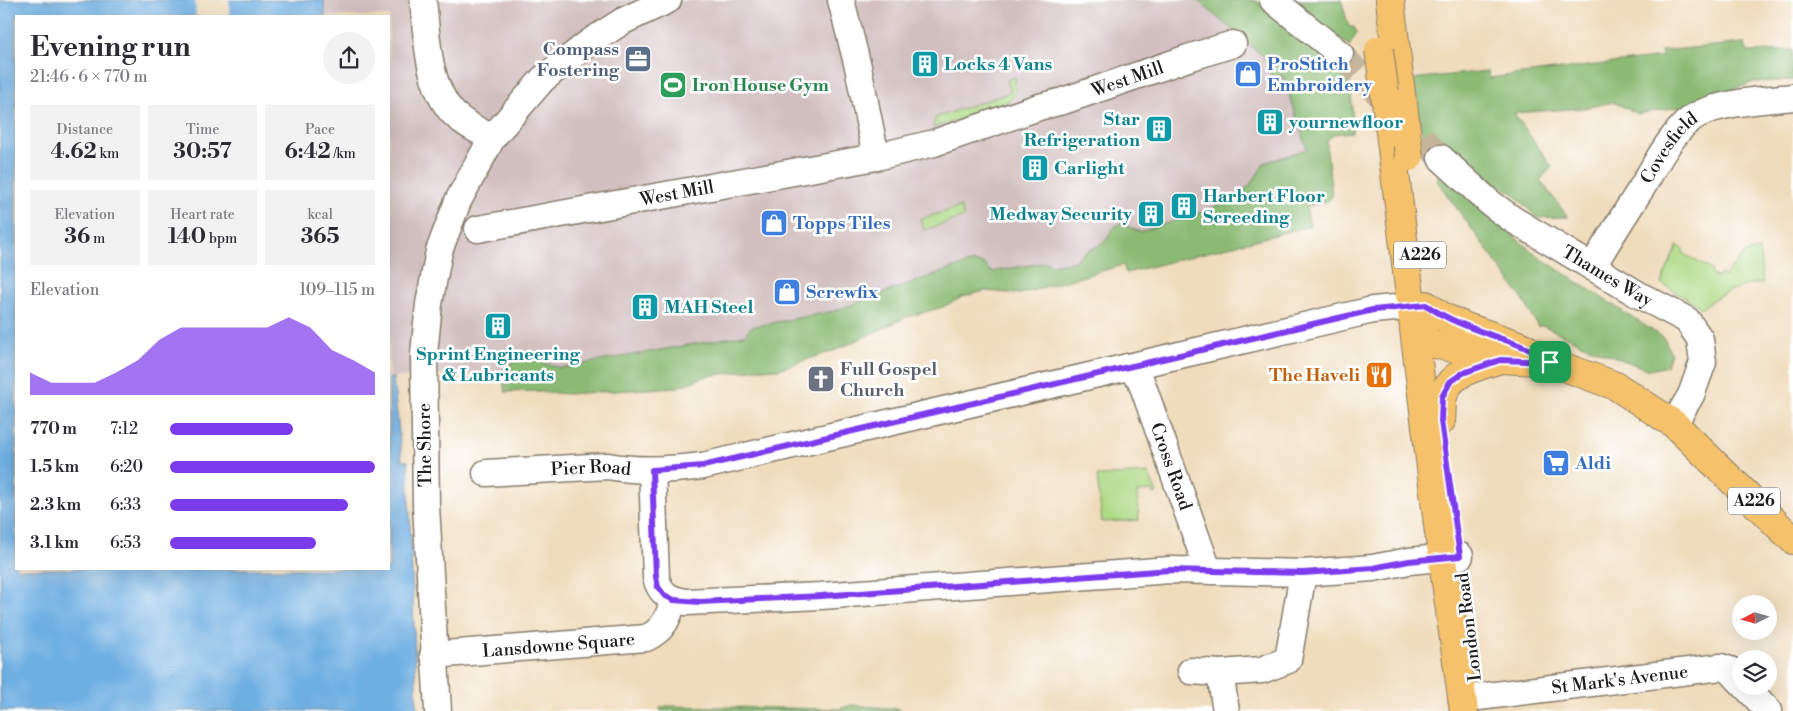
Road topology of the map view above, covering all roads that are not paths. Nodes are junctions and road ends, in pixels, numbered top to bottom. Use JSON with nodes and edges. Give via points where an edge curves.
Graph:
{"nodes":[{"id":1,"x":423,"y":0,"type":"edge"},
{"id":2,"x":668,"y":0,"type":"edge"},
{"id":3,"x":841,"y":0,"type":"edge"},
{"id":4,"x":1274,"y":0,"type":"edge"},
{"id":5,"x":1372,"y":0,"type":"edge"},
{"id":6,"x":1390,"y":0,"type":"edge"},
{"id":7,"x":1233,"y":44,"type":"dead end"},
{"id":8,"x":1340,"y":54,"type":"tunnel mouth"},
{"id":9,"x":1388,"y":57,"type":"junction"},
{"id":10,"x":1793,"y":97,"type":"edge"},
{"id":11,"x":492,"y":138,"type":"junction"},
{"id":12,"x":876,"y":157,"type":"junction"},
{"id":13,"x":1442,"y":158,"type":"tunnel mouth"},
{"id":14,"x":1407,"y":206,"type":"junction"},
{"id":15,"x":478,"y":229,"type":"dead end"},
{"id":16,"x":1592,"y":267,"type":"junction"},
{"id":17,"x":1417,"y":322,"type":"junction"},
{"id":18,"x":1500,"y":360,"type":"junction"},
{"id":19,"x":1550,"y":362,"type":"junction"},
{"id":20,"x":1128,"y":367,"type":"junction"},
{"id":21,"x":1441,"y":421,"type":"junction"},
{"id":22,"x":1674,"y":424,"type":"junction"},
{"id":23,"x":652,"y":470,"type":"junction"},
{"id":24,"x":486,"y":473,"type":"dead end"},
{"id":25,"x":1793,"y":540,"type":"edge"},
{"id":26,"x":1451,"y":557,"type":"junction"},
{"id":27,"x":1208,"y":570,"type":"junction"},
{"id":28,"x":1303,"y":573,"type":"junction"},
{"id":29,"x":674,"y":600,"type":"junction"},
{"id":30,"x":434,"y":655,"type":"junction"},
{"id":31,"x":1191,"y":671,"type":"dead end"},
{"id":32,"x":1732,"y":672,"type":"edge"},
{"id":33,"x":1220,"y":673,"type":"junction"},
{"id":34,"x":1754,"y":695,"type":"edge"},
{"id":35,"x":1470,"y":705,"type":"edge"},
{"id":36,"x":438,"y":711,"type":"edge"},
{"id":37,"x":1226,"y":711,"type":"edge"},
{"id":38,"x":1769,"y":711,"type":"edge"}],
"edges":[{"from":1,"to":11,"type":"street","via":[[430,63],[442,98],[454,113]]},
{"from":2,"to":11,"type":"street","name":"The Shore","via":[[623,21],[567,58],[542,79]]},
{"from":3,"to":12,"type":"street"},
{"from":4,"to":8,"type":"street"},
{"from":5,"to":9,"type":"main road"},
{"from":6,"to":9,"type":"main road","number":"A226"},
{"from":7,"to":12,"type":"street","name":"West Mill","via":[[934,143]]},
{"from":9,"to":14,"type":"main road","bridge":true,"via":[[1390,132]]},
{"from":9,"to":14,"type":"main road","number":"A226","bridge":true,"via":[[1409,157]]},
{"from":10,"to":16,"type":"street","name":"Covesfield","via":[[1717,108],[1688,120],[1664,151]]},
{"from":11,"to":30,"type":"street","name":"The Shore","via":[[458,201],[439,251],[429,304],[424,354],[426,506]]},
{"from":12,"to":15,"type":"street","name":"West Mill"},
{"from":13,"to":16,"type":"street","name":"Thames Way","via":[[1512,219]]},
{"from":14,"to":17,"type":"main road","name":"London Road","number":"A226"},
{"from":16,"to":22,"type":"street","name":"Thames Way","via":[[1687,320],[1700,339],[1703,362],[1691,394]]},
{"from":17,"to":18,"type":"main road","number":"A226"},
{"from":17,"to":19,"type":"main road","number":"A226","via":[[1443,317],[1521,346]]},
{"from":17,"to":20,"type":"street","name":"Pier Road","via":[[1366,312]]},
{"from":17,"to":21,"type":"main road","name":"London Road"},
{"from":17,"to":26,"type":"main road","name":"London Road"},
{"from":18,"to":19,"type":"main road","number":"A226"},
{"from":18,"to":21,"type":"main road","number":"A226","via":[[1463,373],[1450,382],[1442,397]]},
{"from":19,"to":22,"type":"main road","number":"A226","via":[[1616,386]]},
{"from":20,"to":23,"type":"street","name":"Pier Road","via":[[703,466]]},
{"from":20,"to":27,"type":"street","name":"Cross Road","via":[[1140,378]]},
{"from":21,"to":26,"type":"main road","name":"London Road"},
{"from":22,"to":25,"type":"main road","number":"A226"},
{"from":23,"to":24,"type":"street","name":"Pier Road","via":[[608,466]]},
{"from":23,"to":29,"type":"street","via":[[656,577],[664,595]]},
{"from":26,"to":28,"type":"street","via":[[1373,568]]},
{"from":26,"to":35,"type":"main road","name":"London Road"},
{"from":27,"to":28,"type":"street"},
{"from":27,"to":29,"type":"street","via":[[821,596],[700,602]]},
{"from":28,"to":33,"type":"street","via":[[1288,660],[1262,670]]},
{"from":29,"to":30,"type":"street","name":"Lansdowne Square","via":[[664,626],[646,638]]},
{"from":30,"to":36,"type":"street","name":"The Shore"},
{"from":31,"to":33,"type":"street"},
{"from":32,"to":35,"type":"street","name":"St Mark's Avenue","via":[[1721,667]]},
{"from":33,"to":37,"type":"street"},
{"from":34,"to":38,"type":"street"}]}
